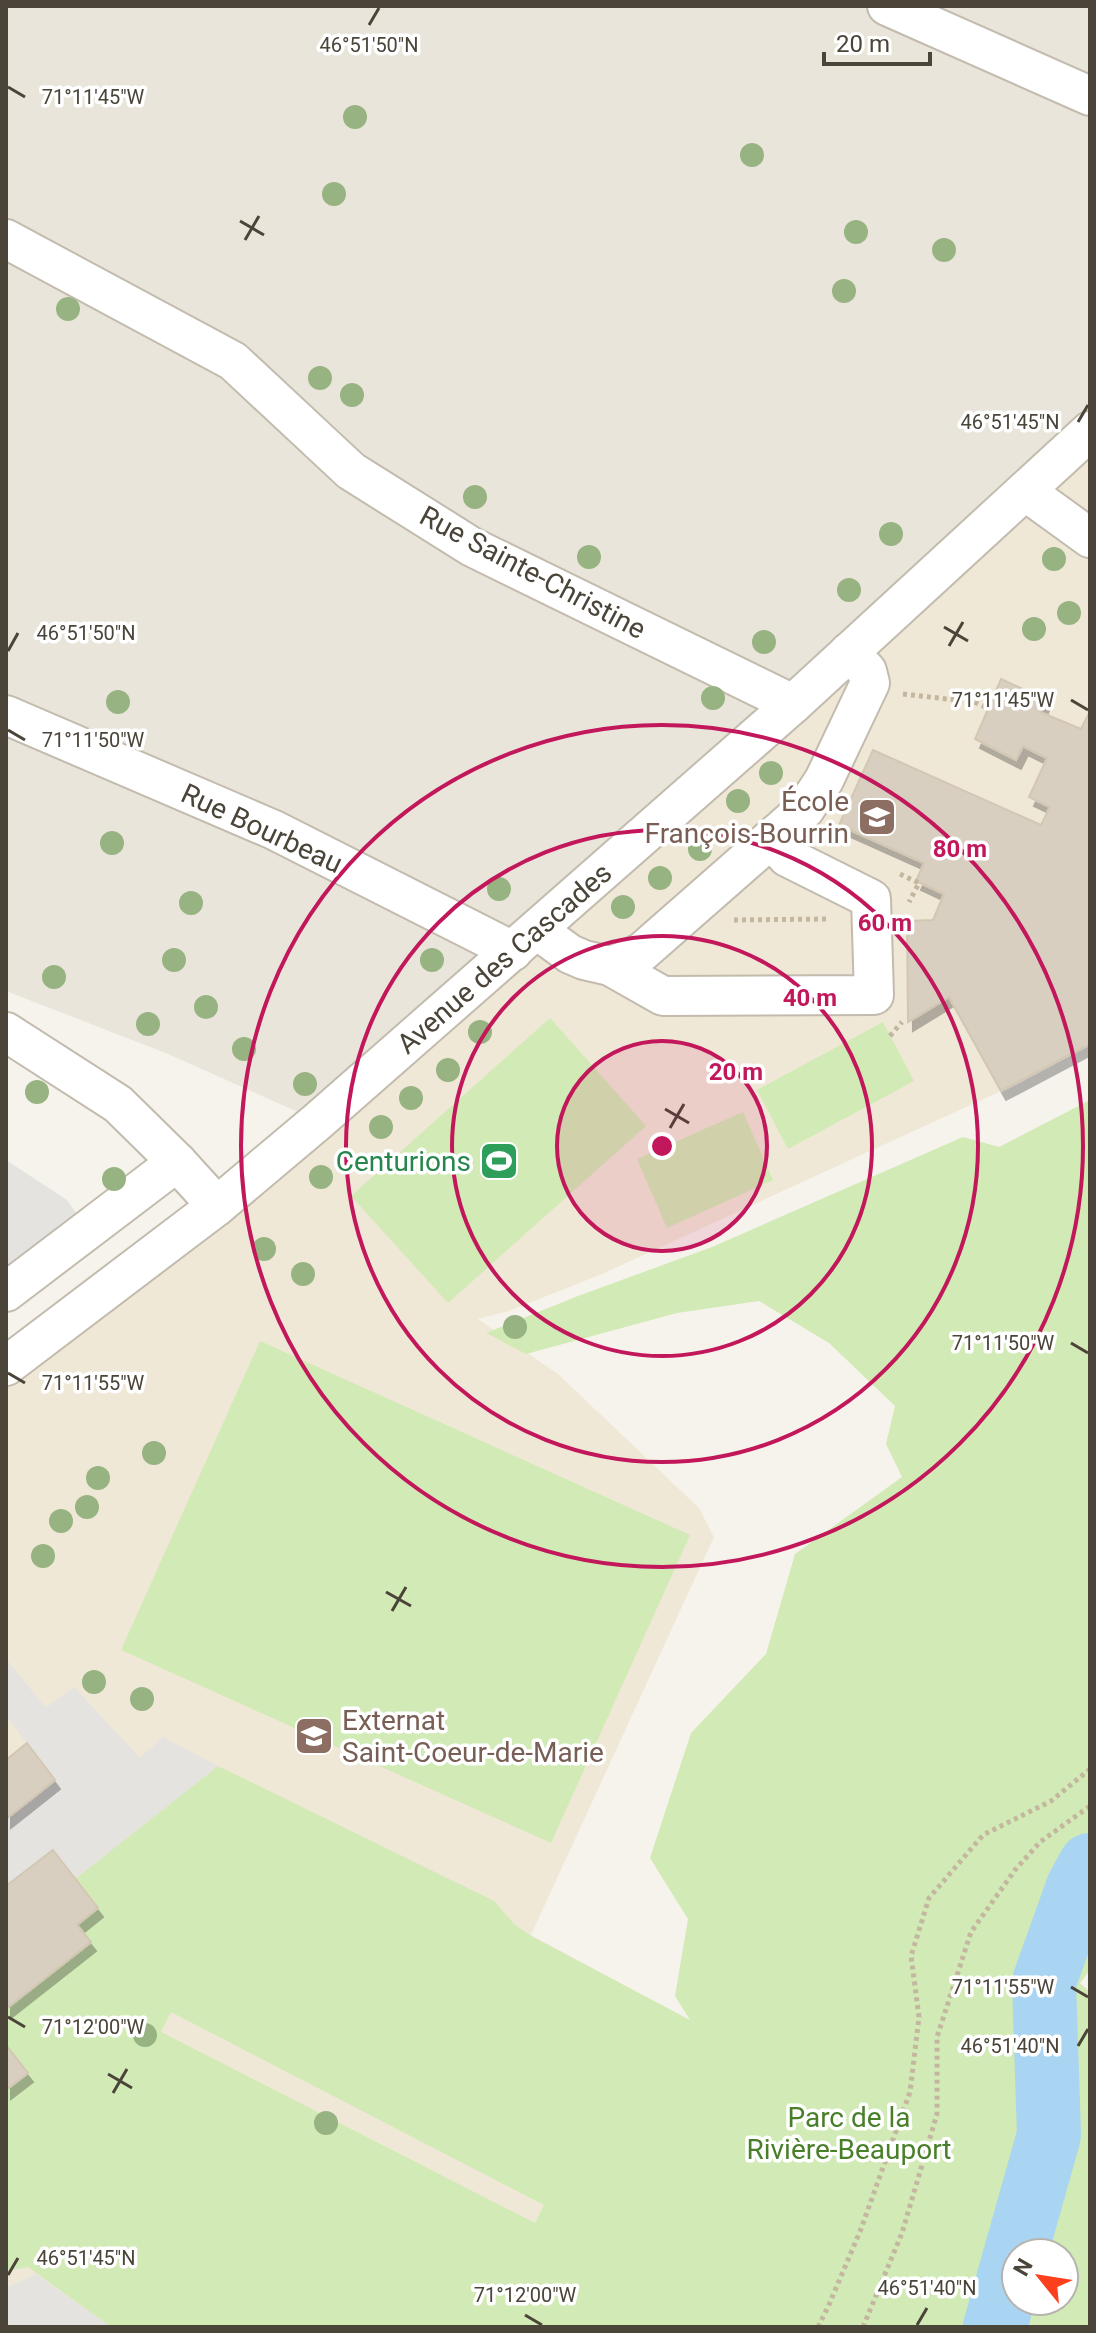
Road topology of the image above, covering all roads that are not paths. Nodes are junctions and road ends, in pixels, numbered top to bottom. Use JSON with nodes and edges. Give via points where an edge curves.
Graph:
{"nodes":[{"id":1,"x":887,"y":6,"type":"edge"},
{"id":2,"x":1090,"y":96,"type":"edge"},
{"id":3,"x":6,"y":239,"type":"edge"},
{"id":4,"x":1090,"y":431,"type":"edge"},
{"id":5,"x":1025,"y":491,"type":"junction"},
{"id":6,"x":1090,"y":538,"type":"edge"},
{"id":7,"x":849,"y":652,"type":"junction"},
{"id":8,"x":793,"y":704,"type":"junction"},
{"id":9,"x":6,"y":715,"type":"edge"},
{"id":10,"x":771,"y":839,"type":"junction"},
{"id":11,"x":525,"y":941,"type":"junction"},
{"id":12,"x":610,"y":966,"type":"junction"},
{"id":13,"x":6,"y":1032,"type":"edge"},
{"id":14,"x":177,"y":1162,"type":"junction"},
{"id":15,"x":217,"y":1206,"type":"junction"},
{"id":16,"x":6,"y":1292,"type":"edge"},
{"id":17,"x":6,"y":1366,"type":"edge"}],
"edges":[{"from":1,"to":2,"type":"street"},
{"from":3,"to":8,"type":"street","name":"Rue Sainte-Christine","via":[[233,361],[351,471],[472,547]]},
{"from":4,"to":5,"type":"street","name":"Avenue des Cascades"},
{"from":5,"to":6,"type":"street"},
{"from":5,"to":7,"type":"street","name":"Avenue des Cascades"},
{"from":7,"to":8,"type":"street","name":"Avenue des Cascades"},
{"from":7,"to":10,"type":"street","via":[[867,671],[868,690],[814,798]]},
{"from":8,"to":11,"type":"street","name":"Avenue des Cascades"},
{"from":9,"to":11,"type":"street","name":"Rue Bourbeau"},
{"from":10,"to":12,"type":"street","via":[[642,952]]},
{"from":10,"to":12,"type":"street","name":"Rue Bourbeau","via":[[787,857],[871,899],[874,995],[663,996]]},
{"from":11,"to":12,"type":"street","name":"Rue Bourbeau"},
{"from":11,"to":15,"type":"street","name":"Avenue des Cascades"},
{"from":13,"to":14,"type":"street","via":[[118,1104]]},
{"from":14,"to":15,"type":"street"},
{"from":14,"to":16,"type":"street"},
{"from":15,"to":17,"type":"street","name":"Avenue des Cascades"}]}
